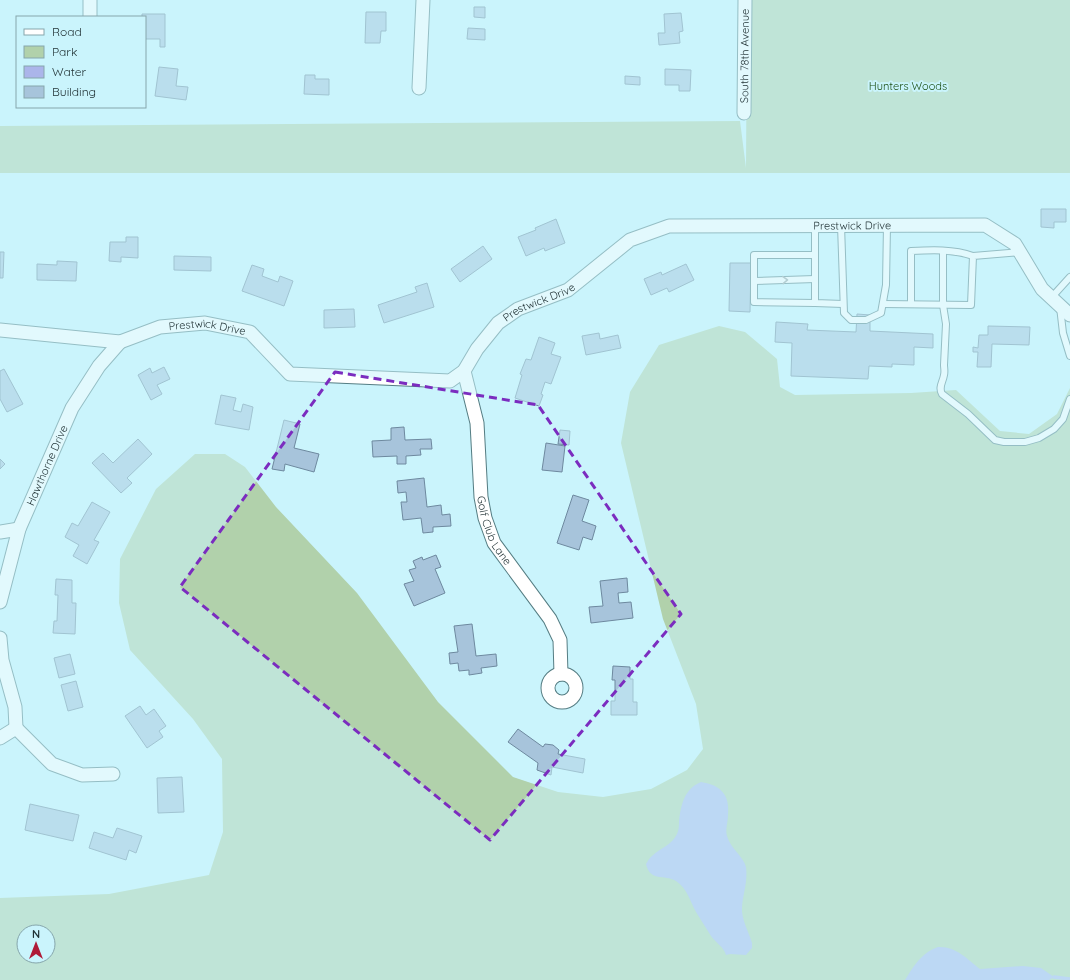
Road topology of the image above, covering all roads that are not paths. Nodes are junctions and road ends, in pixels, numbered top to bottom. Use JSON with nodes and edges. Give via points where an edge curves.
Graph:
{"nodes":[{"id":1,"x":90,"y":0,"type":"edge"},
{"id":2,"x":423,"y":0,"type":"edge"},
{"id":3,"x":744,"y":0,"type":"edge"},
{"id":4,"x":90,"y":16,"type":"edge"},
{"id":5,"x":419,"y":88,"type":"dead end"},
{"id":6,"x":744,"y":113,"type":"dead end"},
{"id":7,"x":841,"y":225,"type":"junction"},
{"id":8,"x":887,"y":225,"type":"junction"},
{"id":9,"x":815,"y":226,"type":"junction"},
{"id":10,"x":943,"y":251,"type":"junction"},
{"id":11,"x":1020,"y":252,"type":"junction"},
{"id":12,"x":815,"y":255,"type":"junction"},
{"id":13,"x":973,"y":256,"type":"junction"},
{"id":14,"x":1070,"y":276,"type":"edge"},
{"id":15,"x":815,"y":279,"type":"junction"},
{"id":16,"x":754,"y":281,"type":"junction"},
{"id":17,"x":815,"y":302,"type":"junction"},
{"id":18,"x":1056,"y":302,"type":"junction"},
{"id":19,"x":843,"y":304,"type":"junction"},
{"id":20,"x":883,"y":304,"type":"junction"},
{"id":21,"x":910,"y":304,"type":"junction"},
{"id":22,"x":943,"y":305,"type":"junction"},
{"id":23,"x":1070,"y":316,"type":"edge"},
{"id":24,"x":0,"y":330,"type":"edge"},
{"id":25,"x":120,"y":342,"type":"junction"},
{"id":26,"x":1070,"y":356,"type":"edge"},
{"id":27,"x":464,"y":371,"type":"junction"},
{"id":28,"x":1070,"y":399,"type":"edge"},
{"id":29,"x":19,"y":529,"type":"junction"},
{"id":30,"x":0,"y":532,"type":"edge"},
{"id":31,"x":0,"y":602,"type":"edge"},
{"id":32,"x":0,"y":638,"type":"edge"},
{"id":33,"x":562,"y":674,"type":"dead end"},
{"id":34,"x":16,"y":728,"type":"junction"},
{"id":35,"x":0,"y":738,"type":"edge"},
{"id":36,"x":113,"y":774,"type":"dead end"}],
"edges":[{"from":1,"to":4,"type":"street"},
{"from":2,"to":5,"type":"street"},
{"from":3,"to":6,"type":"street","name":"South 78th Avenue"},
{"from":7,"to":8,"type":"street","name":"Prestwick Drive"},
{"from":7,"to":9,"type":"street","name":"Prestwick Drive"},
{"from":7,"to":19,"type":"lane"},
{"from":8,"to":11,"type":"street","name":"Prestwick Drive","via":[[985,225],[1014,244]]},
{"from":8,"to":20,"type":"lane","via":[[886,285]]},
{"from":9,"to":12,"type":"lane"},
{"from":9,"to":27,"type":"street","name":"Prestwick Drive","via":[[669,226],[630,240],[568,290],[518,309],[498,323],[477,349]]},
{"from":10,"to":13,"type":"lane","via":[[960,251]]},
{"from":10,"to":21,"type":"lane","via":[[911,251]]},
{"from":10,"to":22,"type":"lane"},
{"from":11,"to":13,"type":"lane"},
{"from":11,"to":18,"type":"street","name":"Prestwick Drive","via":[[1042,289]]},
{"from":12,"to":15,"type":"lane"},
{"from":12,"to":16,"type":"lane","via":[[754,255]]},
{"from":13,"to":22,"type":"lane","via":[[971,305]]},
{"from":14,"to":18,"type":"lane"},
{"from":16,"to":15,"type":"lane","one_way":true},
{"from":15,"to":17,"type":"lane"},
{"from":16,"to":17,"type":"lane","via":[[754,302]]},
{"from":17,"to":19,"type":"lane"},
{"from":18,"to":23,"type":"street","name":"Prestwick Drive"},
{"from":18,"to":26,"type":"lane"},
{"from":19,"to":20,"type":"lane","via":[[844,313],[852,320],[866,320],[881,313]]},
{"from":20,"to":21,"type":"lane"},
{"from":21,"to":22,"type":"lane"},
{"from":22,"to":28,"type":"lane","via":[[946,324],[945,371],[940,391],[995,440],[1025,442],[1039,438],[1054,429],[1063,419]]},
{"from":24,"to":25,"type":"street","name":"Prestwick Drive"},
{"from":25,"to":27,"type":"street","name":"Prestwick Drive","via":[[160,327],[205,323],[250,332],[290,374],[450,381]]},
{"from":25,"to":29,"type":"street","name":"Hawthorne Drive","via":[[99,366],[72,408]]},
{"from":27,"to":33,"type":"street","name":"Golf Club Lane","via":[[477,423],[481,497],[485,518],[494,543],[550,619],[560,640]]},
{"from":29,"to":30,"type":"street"},
{"from":29,"to":31,"type":"street","name":"Hawthorne Drive"},
{"from":32,"to":34,"type":"street","via":[[2,660],[15,707]]},
{"from":34,"to":35,"type":"street"},
{"from":34,"to":36,"type":"street","via":[[52,764],[82,775]]}]}
